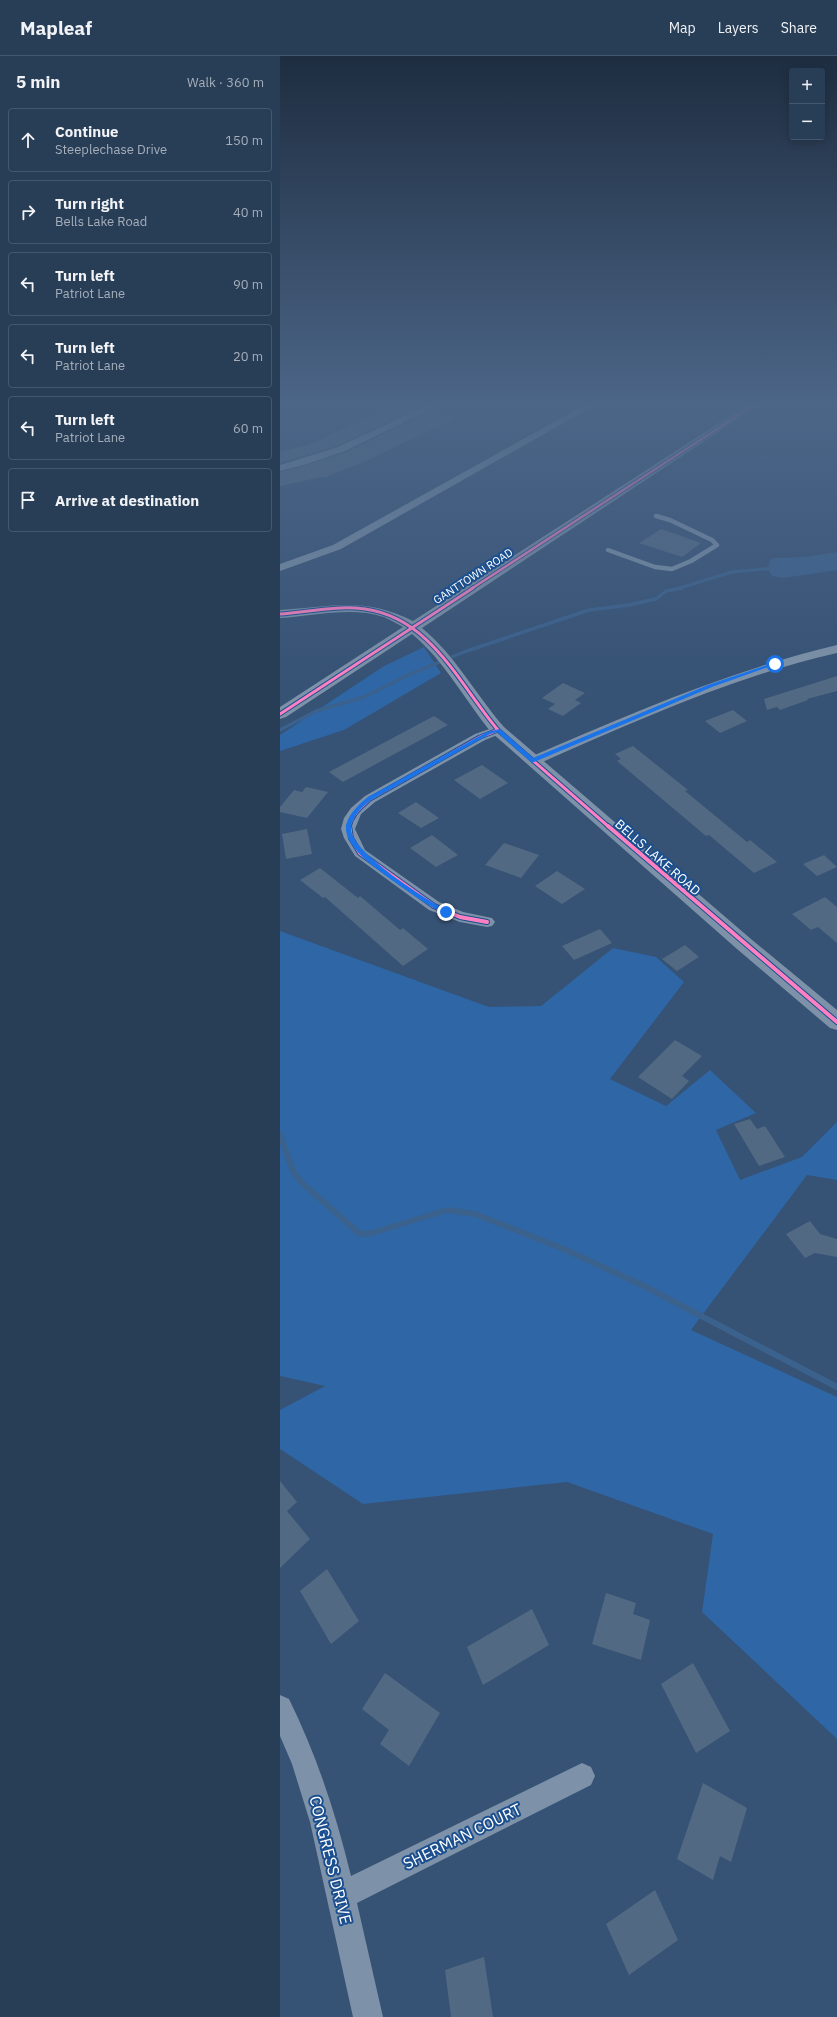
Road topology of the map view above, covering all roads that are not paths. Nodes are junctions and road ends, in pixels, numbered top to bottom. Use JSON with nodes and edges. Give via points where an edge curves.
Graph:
{"nodes":[{"id":1,"x":431,"y":495,"type":"edge"},
{"id":2,"x":616,"y":495,"type":"edge"},
{"id":3,"x":656,"y":516,"type":"dead end"},
{"id":4,"x":608,"y":550,"type":"dead end"},
{"id":5,"x":280,"y":568,"type":"edge"},
{"id":6,"x":280,"y":614,"type":"edge"},
{"id":7,"x":413,"y":626,"type":"junction"},
{"id":8,"x":837,"y":648,"type":"edge"},
{"id":9,"x":280,"y":714,"type":"edge"},
{"id":10,"x":498,"y":730,"type":"junction"},
{"id":11,"x":532,"y":761,"type":"junction"},
{"id":12,"x":487,"y":922,"type":"dead end"},
{"id":13,"x":837,"y":1022,"type":"edge"},
{"id":14,"x":280,"y":1708,"type":"edge"},
{"id":15,"x":582,"y":1776,"type":"dead end"},
{"id":16,"x":342,"y":1895,"type":"junction"},
{"id":17,"x":368,"y":2017,"type":"edge"}],
"edges":[{"from":1,"to":5,"type":"street","via":[[331,550]]},
{"from":2,"to":7,"type":"street","name":"GANTTOWN ROAD"},
{"from":3,"to":4,"type":"lane","via":[[705,536],[717,545],[672,569],[656,567]]},
{"from":6,"to":7,"type":"street","name":"BELLS LAKE ROAD","via":[[366,608],[393,616]]},
{"from":7,"to":9,"type":"street","name":"GANTTOWN ROAD"},
{"from":7,"to":10,"type":"street","name":"BELLS LAKE ROAD","via":[[444,659],[479,709]]},
{"from":8,"to":11,"type":"street","via":[[731,678],[673,700]]},
{"from":10,"to":11,"type":"street","name":"BELLS LAKE ROAD"},
{"from":10,"to":12,"type":"street","via":[[480,737],[370,798],[356,811],[348,829],[355,845],[368,859],[434,906],[460,917]]},
{"from":11,"to":13,"type":"street","name":"BELLS LAKE ROAD"},
{"from":14,"to":16,"type":"street","name":"CONGRESS DRIVE","via":[[316,1794]]},
{"from":15,"to":16,"type":"street","name":"SHERMAN COURT"},
{"from":16,"to":17,"type":"street","name":"CONGRESS DRIVE"}]}
